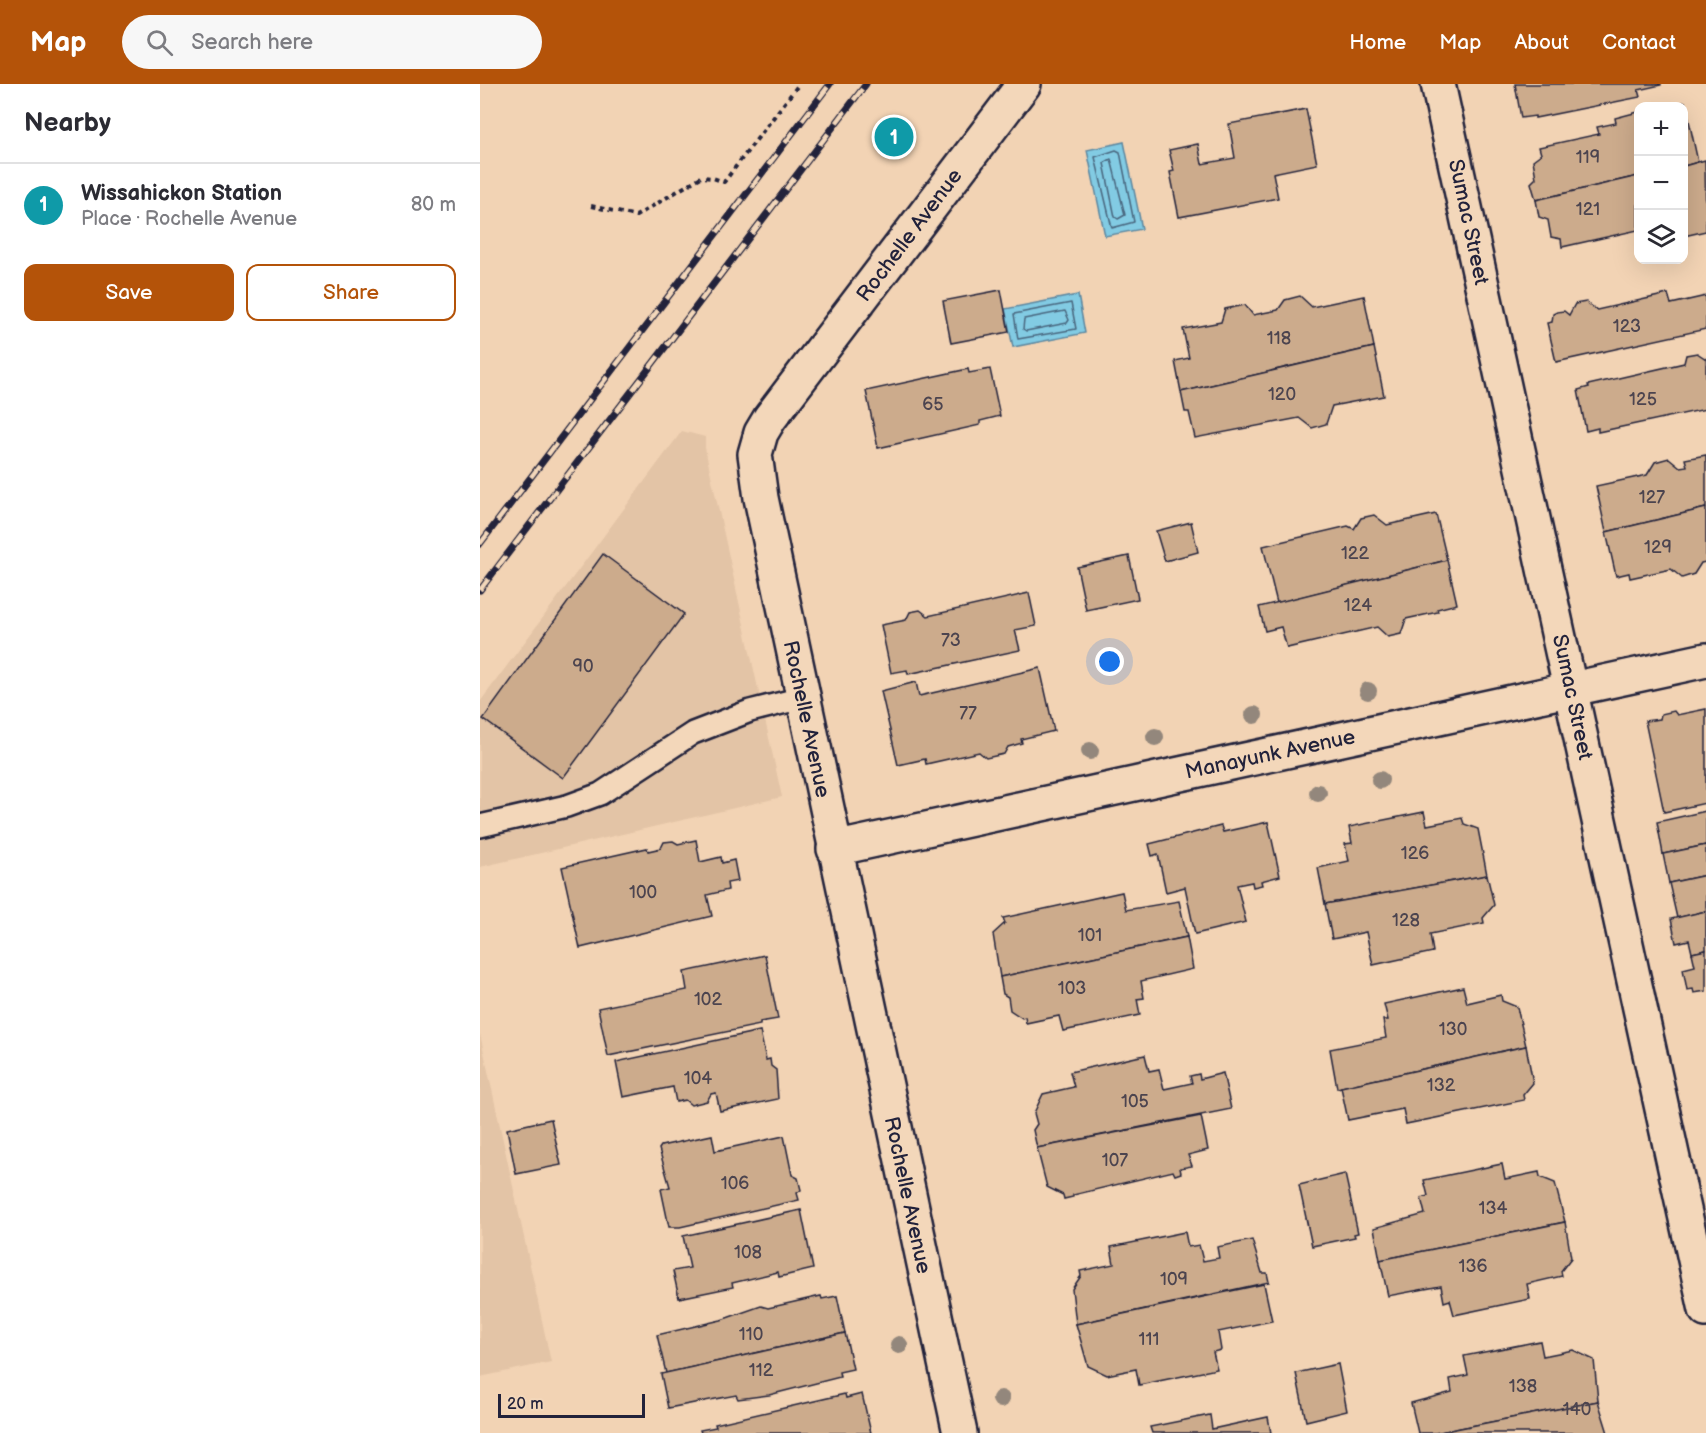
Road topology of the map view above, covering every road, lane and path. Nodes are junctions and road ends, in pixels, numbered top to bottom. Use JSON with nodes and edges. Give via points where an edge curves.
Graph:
{"nodes":[{"id":1,"x":799,"y":84,"type":"edge"},
{"id":2,"x":1024,"y":84,"type":"edge"},
{"id":3,"x":1438,"y":84,"type":"edge"},
{"id":4,"x":591,"y":206,"type":"dead end"},
{"id":5,"x":1706,"y":660,"type":"edge"},
{"id":6,"x":1571,"y":689,"type":"junction"},
{"id":7,"x":802,"y":698,"type":"junction"},
{"id":8,"x":480,"y":826,"type":"edge"},
{"id":9,"x":834,"y":849,"type":"junction"},
{"id":10,"x":1700,"y":1259,"type":"edge"},
{"id":11,"x":1706,"y":1310,"type":"edge"},
{"id":12,"x":960,"y":1433,"type":"edge"}],
"edges":[{"from":1,"to":4,"type":"path","via":[[724,182],[701,177],[636,216]]},
{"from":2,"to":7,"type":"street","name":"Rochelle Avenue","via":[[761,433],[755,454],[761,498]]},
{"from":3,"to":6,"type":"street","name":"Sumac Street"},
{"from":5,"to":6,"type":"street","name":"Manayunk Avenue"},
{"from":6,"to":9,"type":"street","name":"Manayunk Avenue"},
{"from":6,"to":10,"type":"street","name":"Sumac Street"},
{"from":7,"to":8,"type":"lane","via":[[750,711],[693,733],[600,794],[567,806]]},
{"from":7,"to":9,"type":"street","name":"Rochelle Avenue"},
{"from":9,"to":12,"type":"street","name":"Rochelle Avenue"},
{"from":10,"to":11,"type":"street","name":"Sumac Street"}]}
